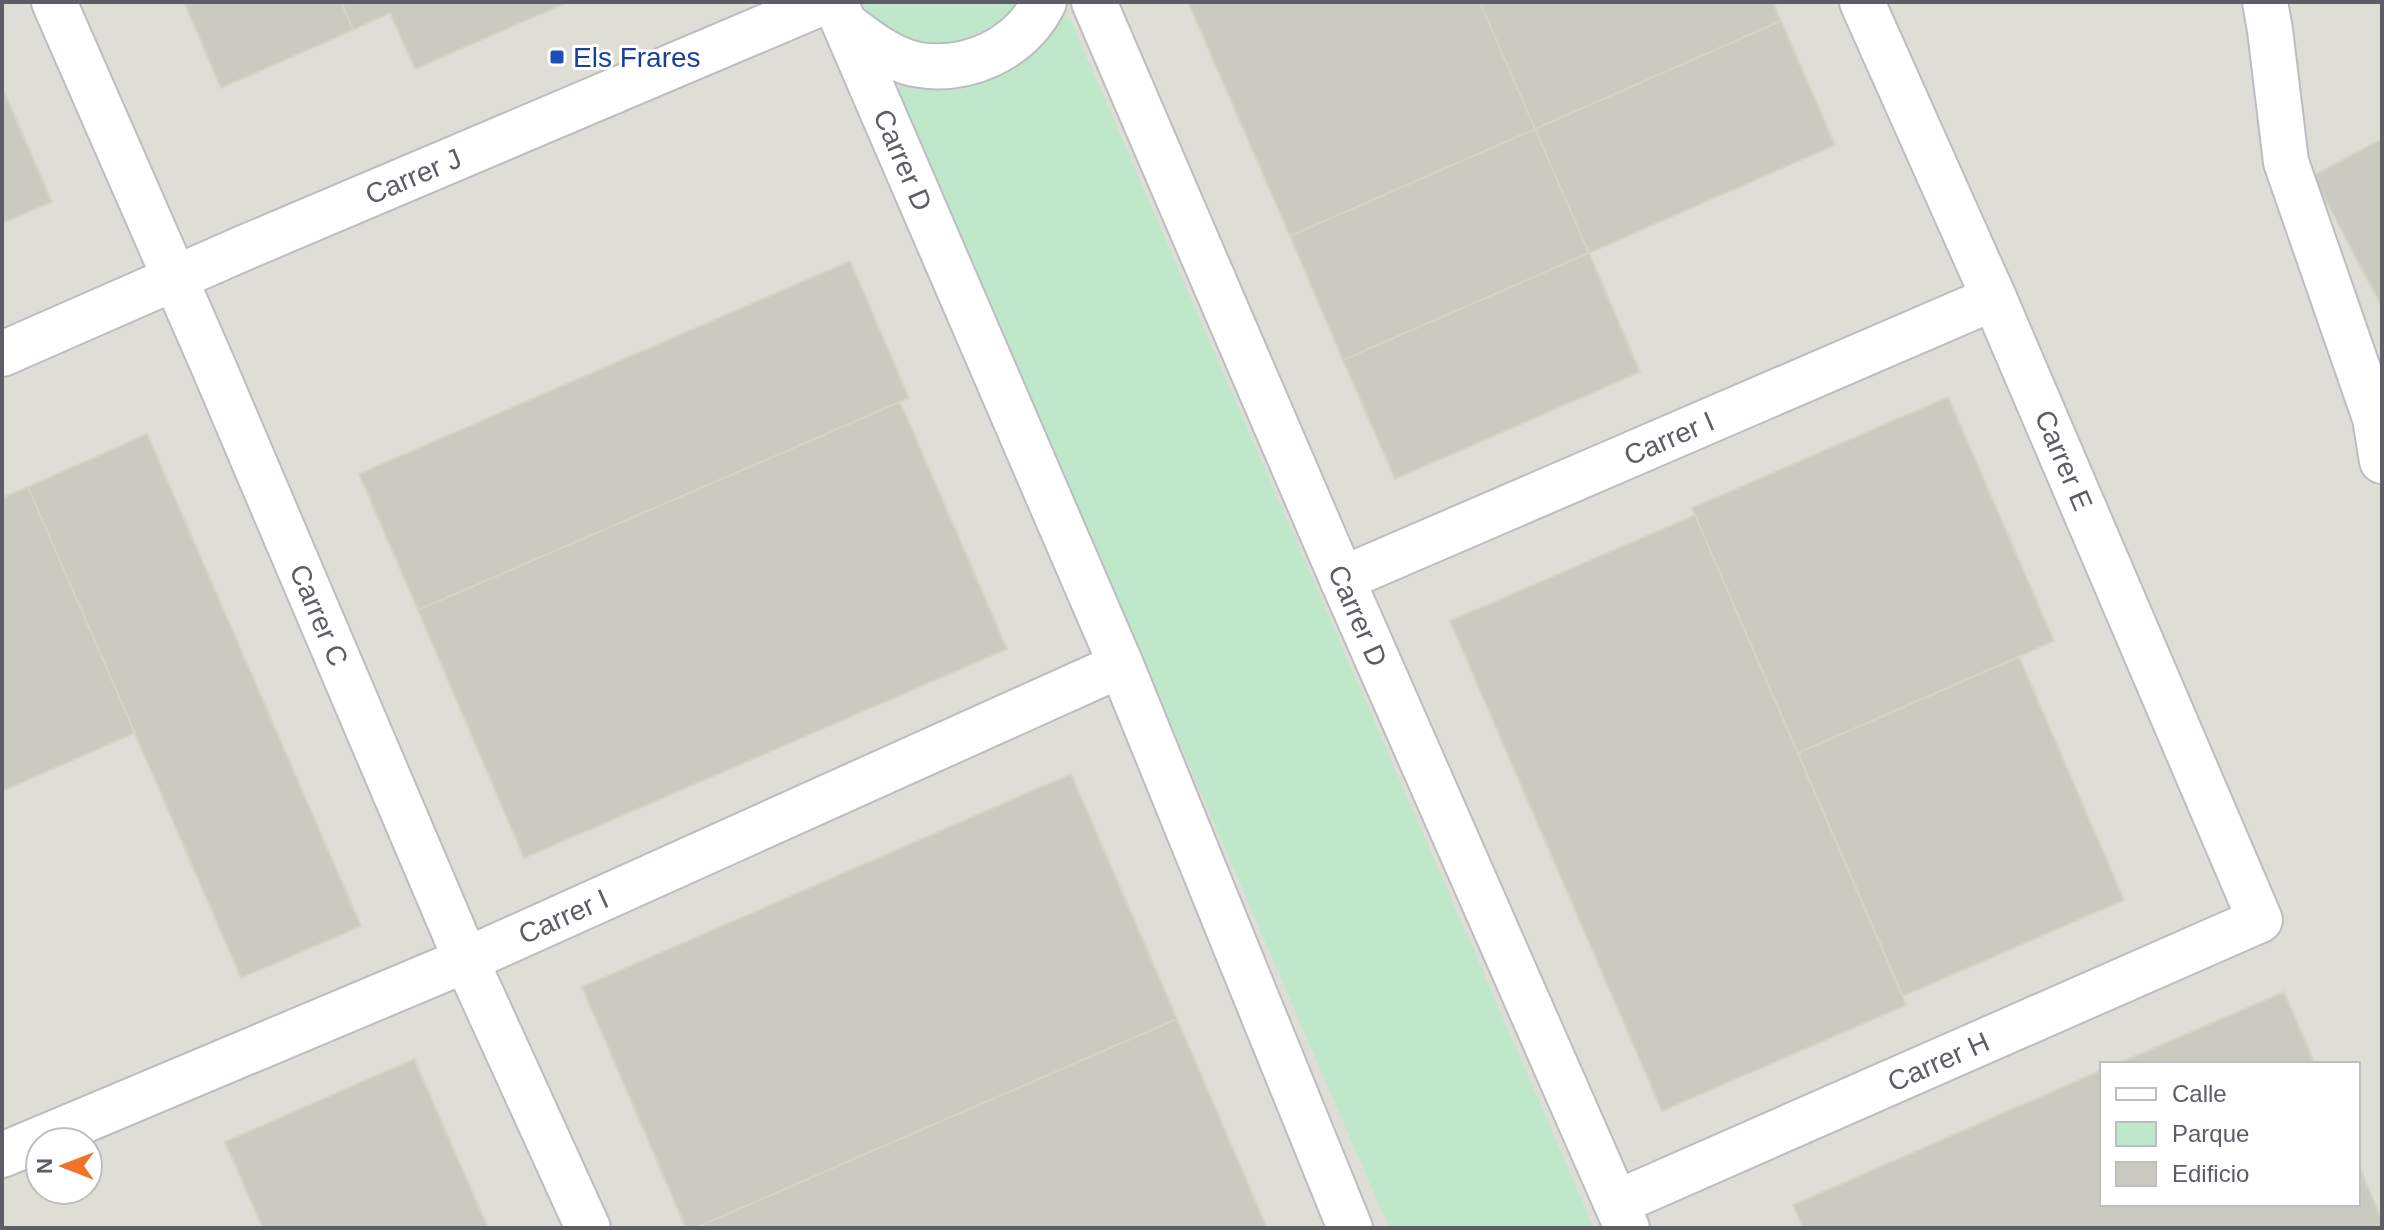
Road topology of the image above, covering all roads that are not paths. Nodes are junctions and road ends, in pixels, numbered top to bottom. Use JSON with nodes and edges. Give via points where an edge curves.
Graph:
{"nodes":[{"id":1,"x":54,"y":2,"type":"edge"},
{"id":2,"x":1044,"y":2,"type":"edge"},
{"id":3,"x":1094,"y":2,"type":"edge"},
{"id":4,"x":1862,"y":2,"type":"edge"},
{"id":5,"x":2265,"y":2,"type":"edge"},
{"id":6,"x":835,"y":9,"type":"edge"},
{"id":7,"x":175,"y":277,"type":"junction"},
{"id":8,"x":1994,"y":298,"type":"junction"},
{"id":9,"x":2,"y":354,"type":"edge"},
{"id":10,"x":2378,"y":416,"type":"edge"},
{"id":11,"x":2382,"y":461,"type":"edge"},
{"id":12,"x":1342,"y":579,"type":"junction"},
{"id":13,"x":1121,"y":665,"type":"junction"},
{"id":14,"x":2260,"y":920,"type":"joint"},
{"id":15,"x":466,"y":960,"type":"junction"},
{"id":16,"x":2,"y":1155,"type":"edge"},
{"id":17,"x":1622,"y":1216,"type":"edge"},
{"id":18,"x":588,"y":1228,"type":"edge"},
{"id":19,"x":1350,"y":1228,"type":"edge"}],
"edges":[{"from":1,"to":7,"type":"street","name":"Carrer C"},
{"from":2,"to":6,"type":"street","via":[[1019,36],[987,57],[950,66],[912,63],[877,48]]},
{"from":3,"to":12,"type":"street","name":"Carrer D"},
{"from":4,"to":8,"type":"street","name":"Carrer E"},
{"from":5,"to":10,"type":"street","via":[[2286,162]]},
{"from":6,"to":7,"type":"street","name":"Carrer J"},
{"from":6,"to":13,"type":"street","name":"Carrer D"},
{"from":7,"to":9,"type":"street","name":"Carrer J"},
{"from":7,"to":15,"type":"street","name":"Carrer C"},
{"from":8,"to":12,"type":"street","name":"Carrer I"},
{"from":8,"to":14,"type":"street","name":"Carrer E"},
{"from":10,"to":11,"type":"street"},
{"from":12,"to":17,"type":"street","name":"Carrer D"},
{"from":13,"to":15,"type":"street","name":"Carrer I"},
{"from":13,"to":19,"type":"street","name":"Carrer D"},
{"from":14,"to":17,"type":"street","name":"Carrer H"},
{"from":15,"to":16,"type":"street","name":"Carrer I"},
{"from":15,"to":18,"type":"street","name":"Carrer C"}]}
